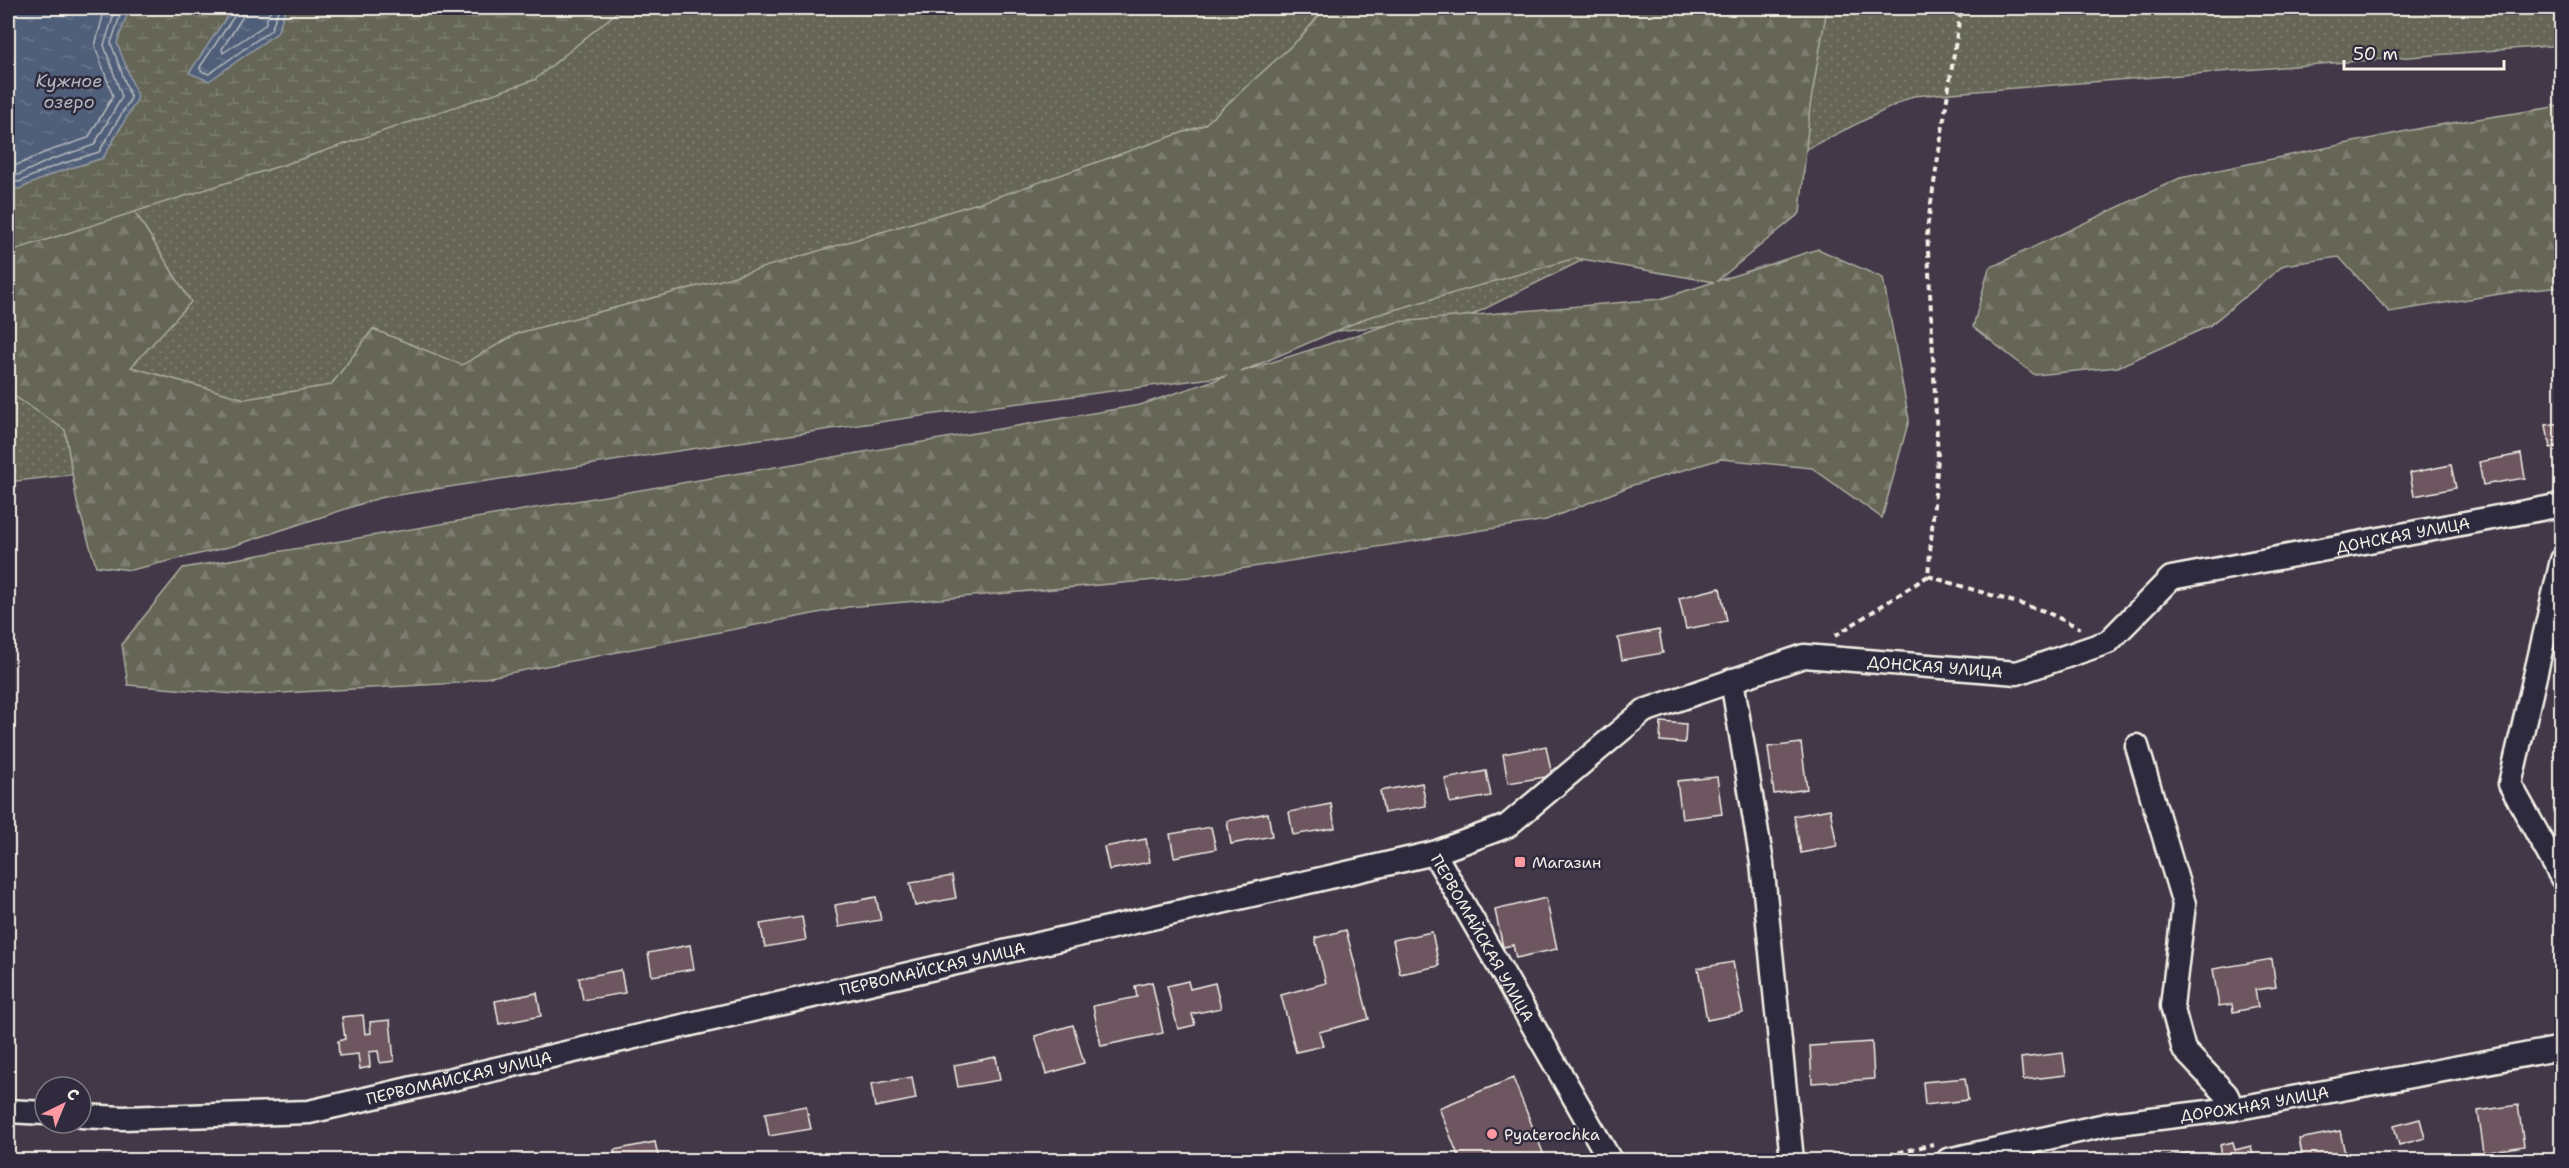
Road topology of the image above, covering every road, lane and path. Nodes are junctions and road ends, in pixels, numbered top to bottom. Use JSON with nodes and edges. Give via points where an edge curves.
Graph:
{"nodes":[{"id":1,"x":1961,"y":8,"type":"edge"},
{"id":2,"x":2562,"y":505,"type":"edge"},
{"id":3,"x":2562,"y":560,"type":"edge"},
{"id":4,"x":1928,"y":576,"type":"junction"},
{"id":5,"x":2562,"y":621,"type":"edge"},
{"id":6,"x":1833,"y":637,"type":"dead end"},
{"id":7,"x":2108,"y":642,"type":"junction"},
{"id":8,"x":2537,"y":666,"type":"junction"},
{"id":9,"x":1732,"y":680,"type":"junction"},
{"id":10,"x":2137,"y":746,"type":"dead end"},
{"id":11,"x":1434,"y":853,"type":"junction"},
{"id":12,"x":2562,"y":878,"type":"edge"},
{"id":13,"x":2562,"y":1048,"type":"edge"},
{"id":14,"x":2233,"y":1109,"type":"junction"},
{"id":15,"x":8,"y":1111,"type":"edge"},
{"id":16,"x":33,"y":1112,"type":"edge"},
{"id":17,"x":93,"y":1117,"type":"edge"},
{"id":18,"x":1610,"y":1161,"type":"edge"},
{"id":19,"x":1792,"y":1161,"type":"edge"},
{"id":20,"x":1948,"y":1161,"type":"edge"}],
"edges":[{"from":1,"to":4,"type":"path","via":[[1928,229],[1938,458]]},
{"from":2,"to":7,"type":"street","name":"ДОНСКАЯ УЛИЦА","via":[[2171,578]]},
{"from":3,"to":8,"type":"street"},
{"from":4,"to":6,"type":"path"},
{"from":4,"to":7,"type":"path","via":[[2044,611]]},
{"from":5,"to":8,"type":"street"},
{"from":7,"to":9,"type":"street","name":"ДОНСКАЯ УЛИЦА","via":[[2017,673],[1804,656]]},
{"from":8,"to":12,"type":"street","via":[[2510,784]]},
{"from":9,"to":11,"type":"street","name":"ДОНСКАЯ УЛИЦА","via":[[1644,711],[1507,826]]},
{"from":9,"to":19,"type":"street","via":[[1762,863]]},
{"from":10,"to":14,"type":"street","via":[[2184,904],[2172,1006],[2184,1050],[2226,1094]]},
{"from":11,"to":17,"type":"street","name":"ПЕРВОМАЙСКАЯ УЛИЦА","via":[[309,1112]]},
{"from":11,"to":18,"type":"street","name":"ПЕРВОМАЙСКАЯ УЛИЦА"},
{"from":13,"to":14,"type":"street","name":"ДОРОЖНАЯ УЛИЦА"},
{"from":14,"to":20,"type":"street","name":"ДОРОЖНАЯ УЛИЦА","via":[[2110,1124]]},
{"from":15,"to":16,"type":"street"}]}
